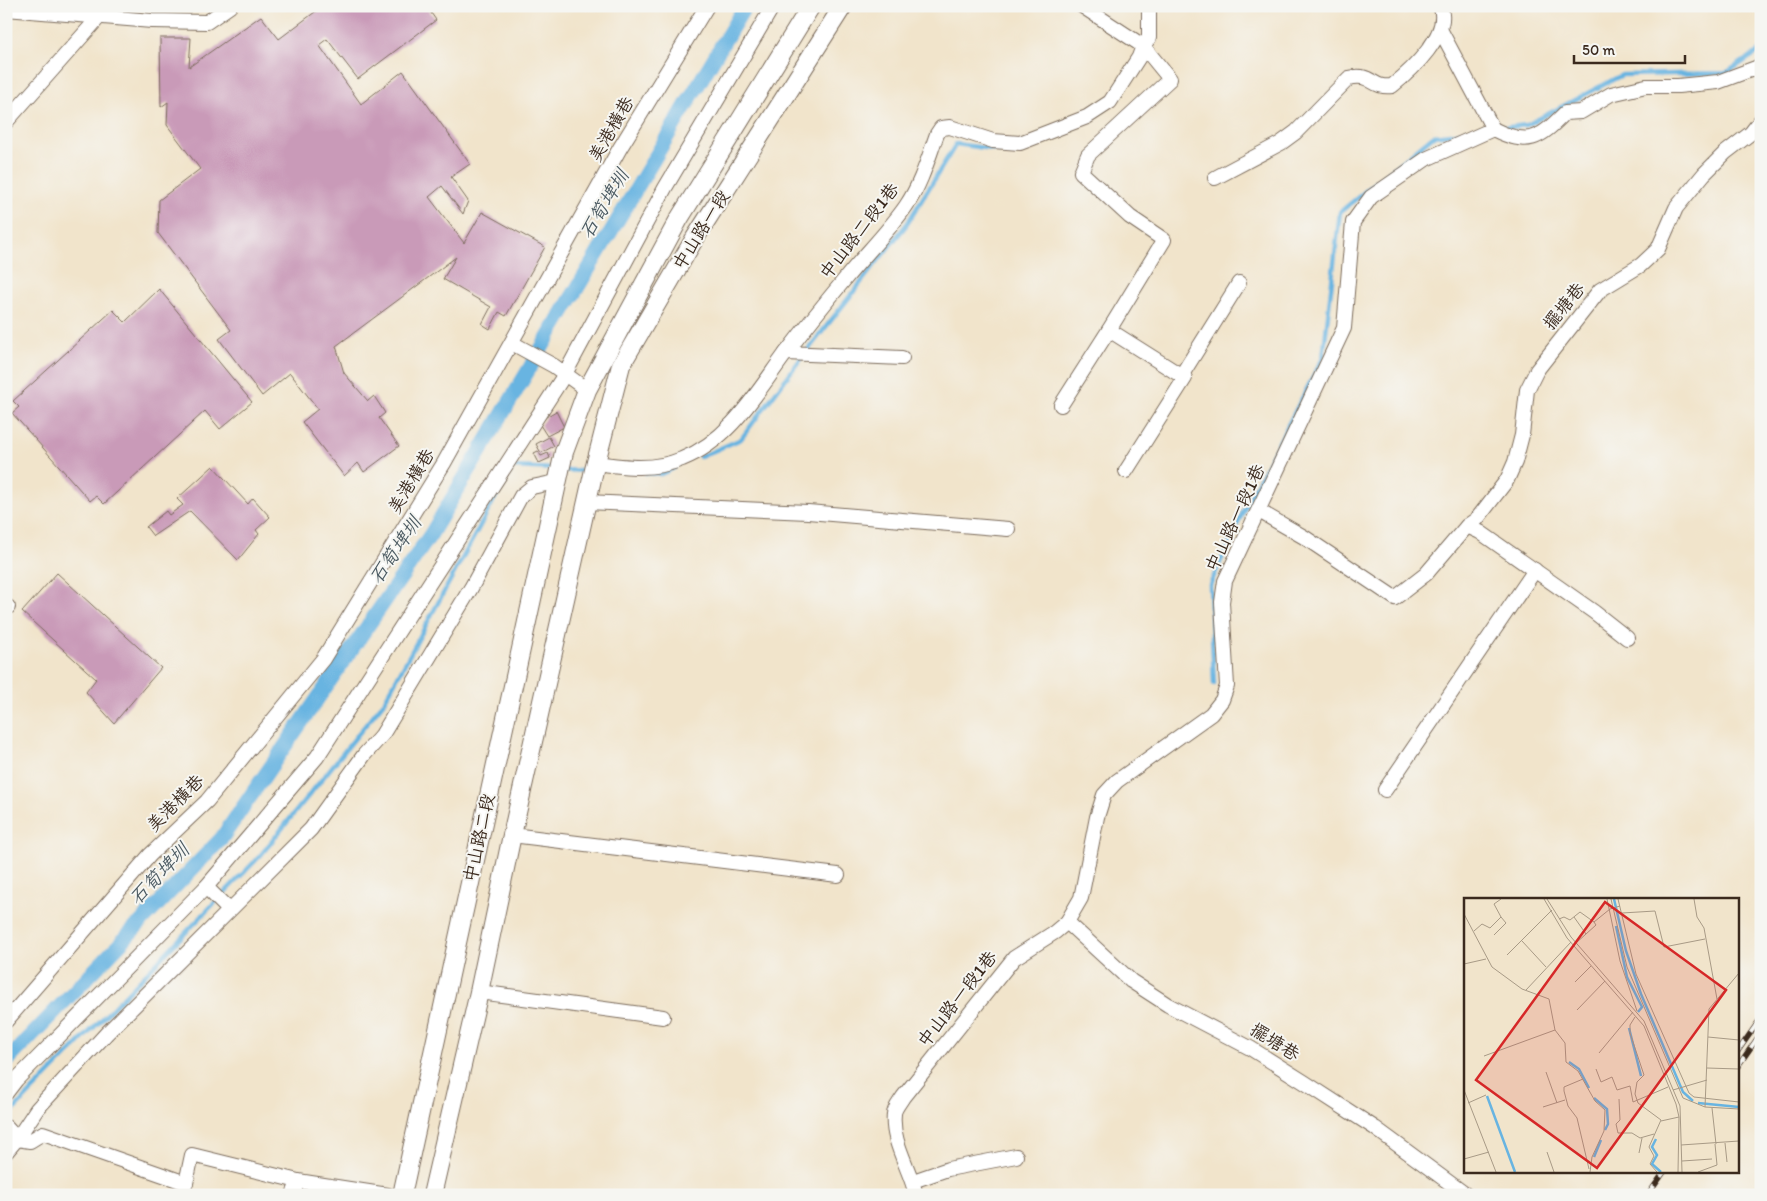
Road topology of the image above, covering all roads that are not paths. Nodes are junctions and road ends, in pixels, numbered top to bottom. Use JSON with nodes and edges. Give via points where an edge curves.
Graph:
{"nodes":[{"id":1,"x":230,"y":6,"type":"edge"},
{"id":2,"x":707,"y":6,"type":"edge"},
{"id":3,"x":773,"y":6,"type":"edge"},
{"id":4,"x":811,"y":6,"type":"edge"},
{"id":5,"x":843,"y":6,"type":"edge"},
{"id":6,"x":1082,"y":6,"type":"edge"},
{"id":7,"x":1149,"y":6,"type":"edge"},
{"id":8,"x":1440,"y":6,"type":"edge"},
{"id":9,"x":6,"y":9,"type":"edge"},
{"id":10,"x":100,"y":16,"type":"junction"},
{"id":11,"x":1441,"y":31,"type":"junction"},
{"id":12,"x":1143,"y":46,"type":"junction"},
{"id":13,"x":1761,"y":66,"type":"edge"},
{"id":14,"x":1761,"y":120,"type":"edge"},
{"id":15,"x":6,"y":122,"type":"edge"},
{"id":16,"x":1493,"y":129,"type":"junction"},
{"id":17,"x":1215,"y":178,"type":"dead end"},
{"id":18,"x":1239,"y":283,"type":"dead end"},
{"id":19,"x":1109,"y":330,"type":"junction"},
{"id":20,"x":512,"y":343,"type":"junction"},
{"id":21,"x":786,"y":352,"type":"junction"},
{"id":22,"x":902,"y":358,"type":"dead end"},
{"id":23,"x":560,"y":370,"type":"junction"},
{"id":24,"x":1181,"y":376,"type":"junction"},
{"id":25,"x":587,"y":390,"type":"junction"},
{"id":26,"x":1061,"y":405,"type":"dead end"},
{"id":27,"x":564,"y":452,"type":"joint"},
{"id":28,"x":595,"y":466,"type":"junction"},
{"id":29,"x":1126,"y":471,"type":"dead end"},
{"id":30,"x":556,"y":482,"type":"junction"},
{"id":31,"x":587,"y":502,"type":"junction"},
{"id":32,"x":1259,"y":511,"type":"junction"},
{"id":33,"x":1467,"y":526,"type":"junction"},
{"id":34,"x":1008,"y":529,"type":"dead end"},
{"id":35,"x":1535,"y":570,"type":"junction"},
{"id":36,"x":1627,"y":638,"type":"dead end"},
{"id":37,"x":1385,"y":790,"type":"dead end"},
{"id":38,"x":512,"y":835,"type":"junction"},
{"id":39,"x":838,"y":875,"type":"dead end"},
{"id":40,"x":206,"y":887,"type":"junction"},
{"id":41,"x":229,"y":910,"type":"junction"},
{"id":42,"x":1067,"y":922,"type":"junction"},
{"id":43,"x":479,"y":992,"type":"junction"},
{"id":44,"x":663,"y":1017,"type":"dead end"},
{"id":45,"x":6,"y":1021,"type":"edge"},
{"id":46,"x":6,"y":1093,"type":"edge"},
{"id":47,"x":6,"y":1127,"type":"edge"},
{"id":48,"x":17,"y":1139,"type":"junction"},
{"id":49,"x":6,"y":1152,"type":"edge"},
{"id":50,"x":1016,"y":1156,"type":"dead end"},
{"id":51,"x":298,"y":1181,"type":"junction"},
{"id":52,"x":914,"y":1188,"type":"edge"},
{"id":53,"x":184,"y":1189,"type":"edge"},
{"id":54,"x":293,"y":1195,"type":"edge"},
{"id":55,"x":388,"y":1195,"type":"edge"},
{"id":56,"x":402,"y":1195,"type":"edge"},
{"id":57,"x":432,"y":1195,"type":"edge"},
{"id":58,"x":1466,"y":1195,"type":"edge"}],
"edges":[{"from":1,"to":10,"type":"street","via":[[206,22]]},
{"from":2,"to":20,"type":"street","name":"美港橫巷","via":[[620,148]]},
{"from":3,"to":23,"type":"street"},
{"from":4,"to":25,"type":"main road","name":"中山路一段","via":[[680,219]]},
{"from":5,"to":28,"type":"main road","name":"中山路一段","via":[[695,238],[621,365]]},
{"from":6,"to":12,"type":"street"},
{"from":7,"to":12,"type":"street","via":[[1149,38]]},
{"from":8,"to":11,"type":"street"},
{"from":9,"to":10,"type":"street"},
{"from":10,"to":15,"type":"street"},
{"from":11,"to":16,"type":"street"},
{"from":11,"to":17,"type":"street","via":[[1434,43],[1392,86],[1382,88],[1365,77],[1349,78],[1296,132]]},
{"from":12,"to":19,"type":"street","via":[[1170,79],[1088,155],[1081,172],[1130,217],[1164,240]]},
{"from":12,"to":21,"type":"street","name":"中山路二段1巷","via":[[1110,102],[1087,117],[1042,136],[1020,143],[993,141],[950,127],[941,128],[919,184],[906,207]]},
{"from":13,"to":16,"type":"street","via":[[1718,82],[1646,86],[1610,94],[1581,112],[1565,113],[1548,130],[1532,139],[1517,139]]},
{"from":14,"to":33,"type":"street","name":"擺塘巷","via":[[1751,133],[1704,174],[1676,208],[1658,249],[1640,265],[1600,290],[1537,370],[1527,390],[1522,436],[1507,480]]},
{"from":16,"to":32,"type":"street","name":"中山路一段1巷","via":[[1426,159],[1371,198],[1353,222],[1344,328]]},
{"from":18,"to":24,"type":"street"},
{"from":19,"to":24,"type":"street"},
{"from":19,"to":26,"type":"street"},
{"from":20,"to":23,"type":"street"},
{"from":20,"to":45,"type":"street","name":"美港橫巷","via":[[444,463],[323,659],[207,801],[150,855]]},
{"from":21,"to":22,"type":"street"},
{"from":21,"to":28,"type":"street","name":"中山路二段1巷","via":[[736,421],[706,446],[682,460],[652,467]]},
{"from":23,"to":25,"type":"street"},
{"from":23,"to":40,"type":"street","via":[[318,757]]},
{"from":24,"to":29,"type":"street","via":[[1186,378]]},
{"from":25,"to":27,"type":"main road","name":"中山路一段"},
{"from":27,"to":30,"type":"main road","name":"中山路二段"},
{"from":28,"to":31,"type":"main road","name":"中山路一段"},
{"from":30,"to":41,"type":"street","via":[[532,486],[522,496],[382,735],[311,829]]},
{"from":30,"to":56,"type":"main road","name":"中山路二段"},
{"from":31,"to":34,"type":"street","via":[[808,512]]},
{"from":31,"to":38,"type":"main road","name":"中山路二段"},
{"from":32,"to":33,"type":"street","name":"擺塘巷","via":[[1395,598],[1426,574]]},
{"from":32,"to":42,"type":"street","name":"中山路一段1巷","via":[[1225,581],[1222,602],[1227,686],[1222,700],[1211,714],[1117,781],[1104,795],[1081,898]]},
{"from":33,"to":35,"type":"street"},
{"from":35,"to":36,"type":"street"},
{"from":35,"to":37,"type":"street"},
{"from":38,"to":39,"type":"street"},
{"from":38,"to":43,"type":"main road","name":"中山路二段"},
{"from":40,"to":41,"type":"street"},
{"from":40,"to":46,"type":"street"},
{"from":41,"to":48,"type":"street","via":[[107,1033],[37,1109]]},
{"from":42,"to":52,"type":"street","name":"中山路一段1巷","via":[[1014,958],[903,1097],[894,1113],[896,1138]]},
{"from":42,"to":58,"type":"street","name":"擺塘巷","via":[[1131,981],[1296,1077],[1375,1128]]},
{"from":43,"to":44,"type":"street"},
{"from":43,"to":57,"type":"main road","name":"中山路二段"},
{"from":47,"to":48,"type":"street"},
{"from":48,"to":49,"type":"street"},
{"from":48,"to":53,"type":"street","via":[[30,1141],[43,1133]]},
{"from":50,"to":52,"type":"street","via":[[948,1169]]},
{"from":51,"to":53,"type":"street","via":[[192,1155]]},
{"from":51,"to":54,"type":"street"},
{"from":51,"to":55,"type":"street"}]}
